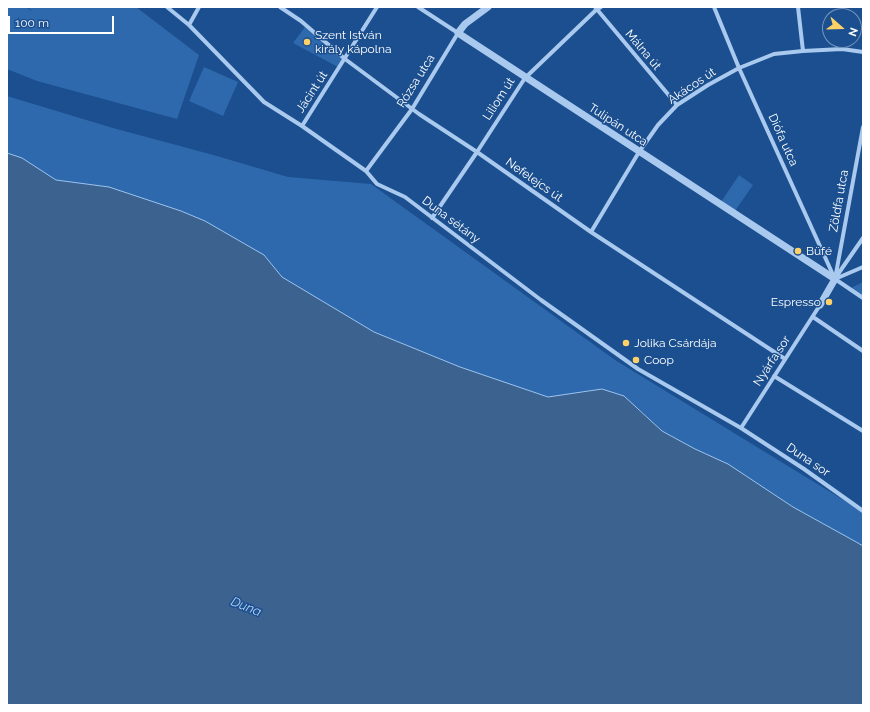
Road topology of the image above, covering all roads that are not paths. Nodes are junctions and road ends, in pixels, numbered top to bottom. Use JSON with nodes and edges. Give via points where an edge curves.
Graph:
{"nodes":[{"id":1,"x":167,"y":7,"type":"edge"},
{"id":2,"x":199,"y":7,"type":"edge"},
{"id":3,"x":280,"y":7,"type":"edge"},
{"id":4,"x":377,"y":7,"type":"edge"},
{"id":5,"x":418,"y":7,"type":"edge"},
{"id":6,"x":488,"y":7,"type":"edge"},
{"id":7,"x":714,"y":7,"type":"edge"},
{"id":8,"x":798,"y":7,"type":"edge"},
{"id":9,"x":597,"y":8,"type":"edge"},
{"id":10,"x":189,"y":25,"type":"junction"},
{"id":11,"x":458,"y":33,"type":"junction"},
{"id":12,"x":803,"y":51,"type":"junction"},
{"id":13,"x":863,"y":52,"type":"edge"},
{"id":14,"x":345,"y":58,"type":"junction"},
{"id":15,"x":739,"y":68,"type":"junction"},
{"id":16,"x":525,"y":78,"type":"junction"},
{"id":17,"x":677,"y":105,"type":"junction"},
{"id":18,"x":412,"y":109,"type":"junction"},
{"id":19,"x":302,"y":126,"type":"junction"},
{"id":20,"x":863,"y":127,"type":"edge"},
{"id":21,"x":477,"y":152,"type":"junction"},
{"id":22,"x":639,"y":152,"type":"junction"},
{"id":23,"x":366,"y":171,"type":"junction"},
{"id":24,"x":432,"y":218,"type":"junction"},
{"id":25,"x":591,"y":232,"type":"junction"},
{"id":26,"x":863,"y":238,"type":"edge"},
{"id":27,"x":863,"y":267,"type":"edge"},
{"id":28,"x":835,"y":280,"type":"junction"},
{"id":29,"x":863,"y":298,"type":"edge"},
{"id":30,"x":820,"y":305,"type":"joint"},
{"id":31,"x":813,"y":317,"type":"junction"},
{"id":32,"x":863,"y":352,"type":"edge"},
{"id":33,"x":785,"y":359,"type":"junction"},
{"id":34,"x":774,"y":376,"type":"junction"},
{"id":35,"x":741,"y":428,"type":"junction"},
{"id":36,"x":863,"y":431,"type":"edge"},
{"id":37,"x":863,"y":511,"type":"edge"}],
"edges":[{"from":1,"to":10,"type":"street","name":"Duna sétány"},
{"from":2,"to":10,"type":"street"},
{"from":3,"to":14,"type":"street","name":"Nefelejcs út"},
{"from":4,"to":14,"type":"street","name":"Jácint út"},
{"from":5,"to":11,"type":"street","name":"Tulipán utca"},
{"from":6,"to":11,"type":"street","name":"Rózsa utca","via":[[465,24]]},
{"from":7,"to":15,"type":"street","name":"Diófa utca"},
{"from":8,"to":12,"type":"street"},
{"from":9,"to":16,"type":"street","name":"Liliom út"},
{"from":9,"to":17,"type":"street","name":"Málna út"},
{"from":10,"to":19,"type":"street","name":"Duna sétány","via":[[264,102]]},
{"from":11,"to":16,"type":"street","name":"Tulipán utca"},
{"from":11,"to":18,"type":"street","name":"Rózsa utca"},
{"from":12,"to":13,"type":"street","name":"Akácos út","via":[[842,49]]},
{"from":12,"to":15,"type":"street","name":"Akácos út","via":[[774,54]]},
{"from":14,"to":18,"type":"street","name":"Nefelejcs út"},
{"from":14,"to":19,"type":"street","name":"Jácint út"},
{"from":15,"to":17,"type":"street","name":"Akácos út"},
{"from":15,"to":28,"type":"street","name":"Diófa utca"},
{"from":16,"to":21,"type":"street","name":"Liliom út"},
{"from":16,"to":22,"type":"street","name":"Tulipán utca"},
{"from":17,"to":22,"type":"street","name":"Akácos út","via":[[658,125]]},
{"from":18,"to":21,"type":"street","name":"Nefelejcs út"},
{"from":18,"to":23,"type":"street","name":"Rózsa utca"},
{"from":19,"to":23,"type":"street","name":"Duna sétány"},
{"from":20,"to":28,"type":"street","name":"Zöldfa utca"},
{"from":21,"to":24,"type":"street","name":"Liliom út"},
{"from":21,"to":25,"type":"street","name":"Nefelejcs út"},
{"from":22,"to":25,"type":"street","name":"Akácos út"},
{"from":22,"to":28,"type":"street","name":"Tulipán utca"},
{"from":23,"to":24,"type":"street","name":"Duna sétány","via":[[377,184],[405,197]]},
{"from":24,"to":35,"type":"street","name":"Duna sétány","via":[[638,369]]},
{"from":25,"to":33,"type":"street","name":"Nefelejcs út"},
{"from":26,"to":28,"type":"street"},
{"from":27,"to":28,"type":"street"},
{"from":28,"to":29,"type":"street"},
{"from":28,"to":30,"type":"street"},
{"from":30,"to":31,"type":"street","name":"Nyárfa sor"},
{"from":31,"to":32,"type":"street"},
{"from":31,"to":33,"type":"street","name":"Nyárfa sor"},
{"from":33,"to":34,"type":"street","name":"Nyárfa sor"},
{"from":34,"to":35,"type":"street","name":"Nyárfa sor"},
{"from":34,"to":36,"type":"street"},
{"from":35,"to":37,"type":"street","name":"Duna sor"}]}
